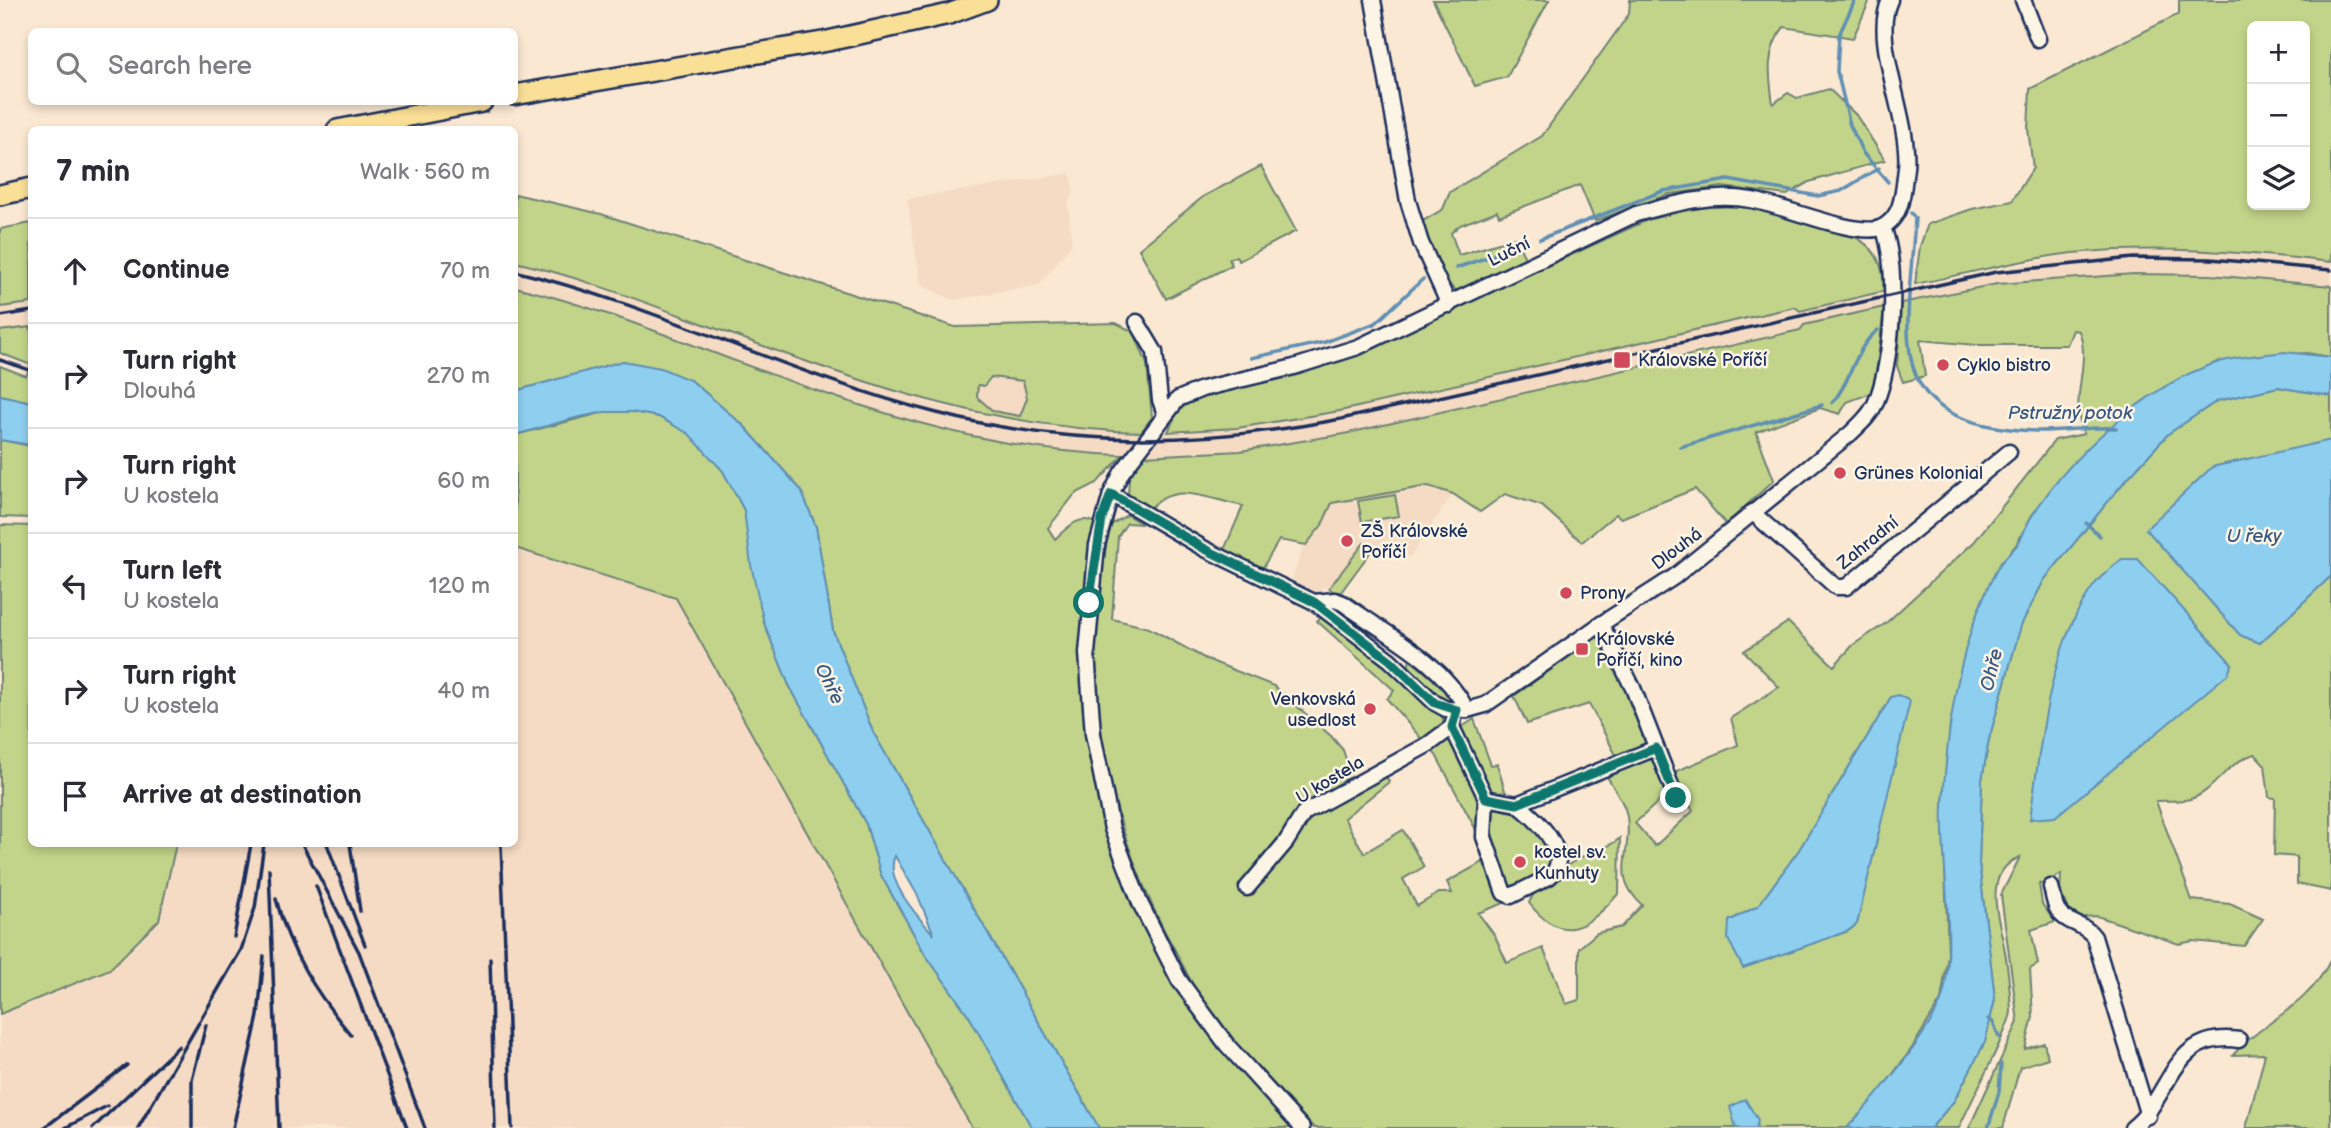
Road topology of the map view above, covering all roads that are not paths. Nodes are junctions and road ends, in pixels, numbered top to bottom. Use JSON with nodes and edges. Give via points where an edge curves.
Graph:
{"nodes":[{"id":1,"x":987,"y":0,"type":"edge"},
{"id":2,"x":1373,"y":0,"type":"edge"},
{"id":3,"x":1890,"y":0,"type":"edge"},
{"id":4,"x":2023,"y":0,"type":"edge"},
{"id":5,"x":2038,"y":39,"type":"dead end"},
{"id":6,"x":518,"y":94,"type":"edge"},
{"id":7,"x":466,"y":105,"type":"edge"},
{"id":8,"x":358,"y":126,"type":"edge"},
{"id":9,"x":28,"y":189,"type":"edge"},
{"id":10,"x":0,"y":195,"type":"edge"},
{"id":11,"x":1883,"y":227,"type":"junction"},
{"id":12,"x":1449,"y":305,"type":"junction"},
{"id":13,"x":1137,"y":322,"type":"dead end"},
{"id":14,"x":1166,"y":414,"type":"junction"},
{"id":15,"x":2008,"y":452,"type":"dead end"},
{"id":16,"x":1111,"y":494,"type":"junction"},
{"id":17,"x":1752,"y":512,"type":"junction"},
{"id":18,"x":1314,"y":602,"type":"junction"},
{"id":19,"x":1601,"y":624,"type":"junction"},
{"id":20,"x":1462,"y":710,"type":"junction"},
{"id":21,"x":1452,"y":727,"type":"junction"},
{"id":22,"x":1656,"y":748,"type":"junction"},
{"id":23,"x":1486,"y":798,"type":"junction"},
{"id":24,"x":1676,"y":798,"type":"dead end"},
{"id":25,"x":1517,"y":804,"type":"junction"},
{"id":26,"x":2051,"y":887,"type":"dead end"},
{"id":27,"x":1247,"y":888,"type":"dead end"},
{"id":28,"x":2239,"y":1040,"type":"dead end"},
{"id":29,"x":2148,"y":1116,"type":"junction"},
{"id":30,"x":1302,"y":1128,"type":"edge"},
{"id":31,"x":2132,"y":1128,"type":"edge"}],
"edges":[{"from":1,"to":6,"type":"main road","via":[[949,14],[828,41]]},
{"from":2,"to":12,"type":"street","via":[[1408,201]]},
{"from":3,"to":11,"type":"street","via":[[1885,35],[1907,156],[1900,206]]},
{"from":4,"to":5,"type":"street"},
{"from":7,"to":8,"type":"main road"},
{"from":9,"to":10,"type":"main road"},
{"from":11,"to":12,"type":"street","name":"Luční","via":[[1853,229],[1752,200],[1677,203],[1636,214]]},
{"from":11,"to":17,"type":"street","name":"Dlouhá","via":[[1894,276],[1881,387],[1869,415]]},
{"from":12,"to":14,"type":"street","name":"Luční","via":[[1358,346],[1202,389],[1178,399]]},
{"from":13,"to":14,"type":"street","via":[[1155,352]]},
{"from":14,"to":16,"type":"street","name":"Luční"},
{"from":15,"to":17,"type":"street","name":"Zahradní","via":[[1846,587],[1836,587]]},
{"from":16,"to":18,"type":"street","via":[[1205,549]]},
{"from":16,"to":30,"type":"street","name":"Luční","via":[[1097,545],[1087,653],[1093,734],[1112,829],[1140,903],[1179,980],[1227,1045]]},
{"from":17,"to":19,"type":"street","name":"Dlouhá","via":[[1674,577]]},
{"from":18,"to":20,"type":"street","via":[[1390,660],[1435,703]]},
{"from":18,"to":20,"type":"street","via":[[1343,603],[1393,636],[1439,671]]},
{"from":19,"to":20,"type":"street","name":"Dlouhá","via":[[1485,705]]},
{"from":19,"to":22,"type":"street"},
{"from":20,"to":21,"type":"street"},
{"from":21,"to":23,"type":"street"},
{"from":21,"to":27,"type":"street","name":"U kostela","via":[[1304,813]]},
{"from":22,"to":24,"type":"street"},
{"from":22,"to":25,"type":"street"},
{"from":23,"to":25,"type":"street"},
{"from":23,"to":25,"type":"street","via":[[1484,837],[1504,893],[1511,896],[1555,873],[1558,860],[1558,852],[1532,816]]},
{"from":26,"to":29,"type":"street","via":[[2064,918],[2094,937]]},
{"from":28,"to":29,"type":"street","via":[[2203,1044],[2189,1053],[2175,1065]]},
{"from":29,"to":31,"type":"street"}]}
